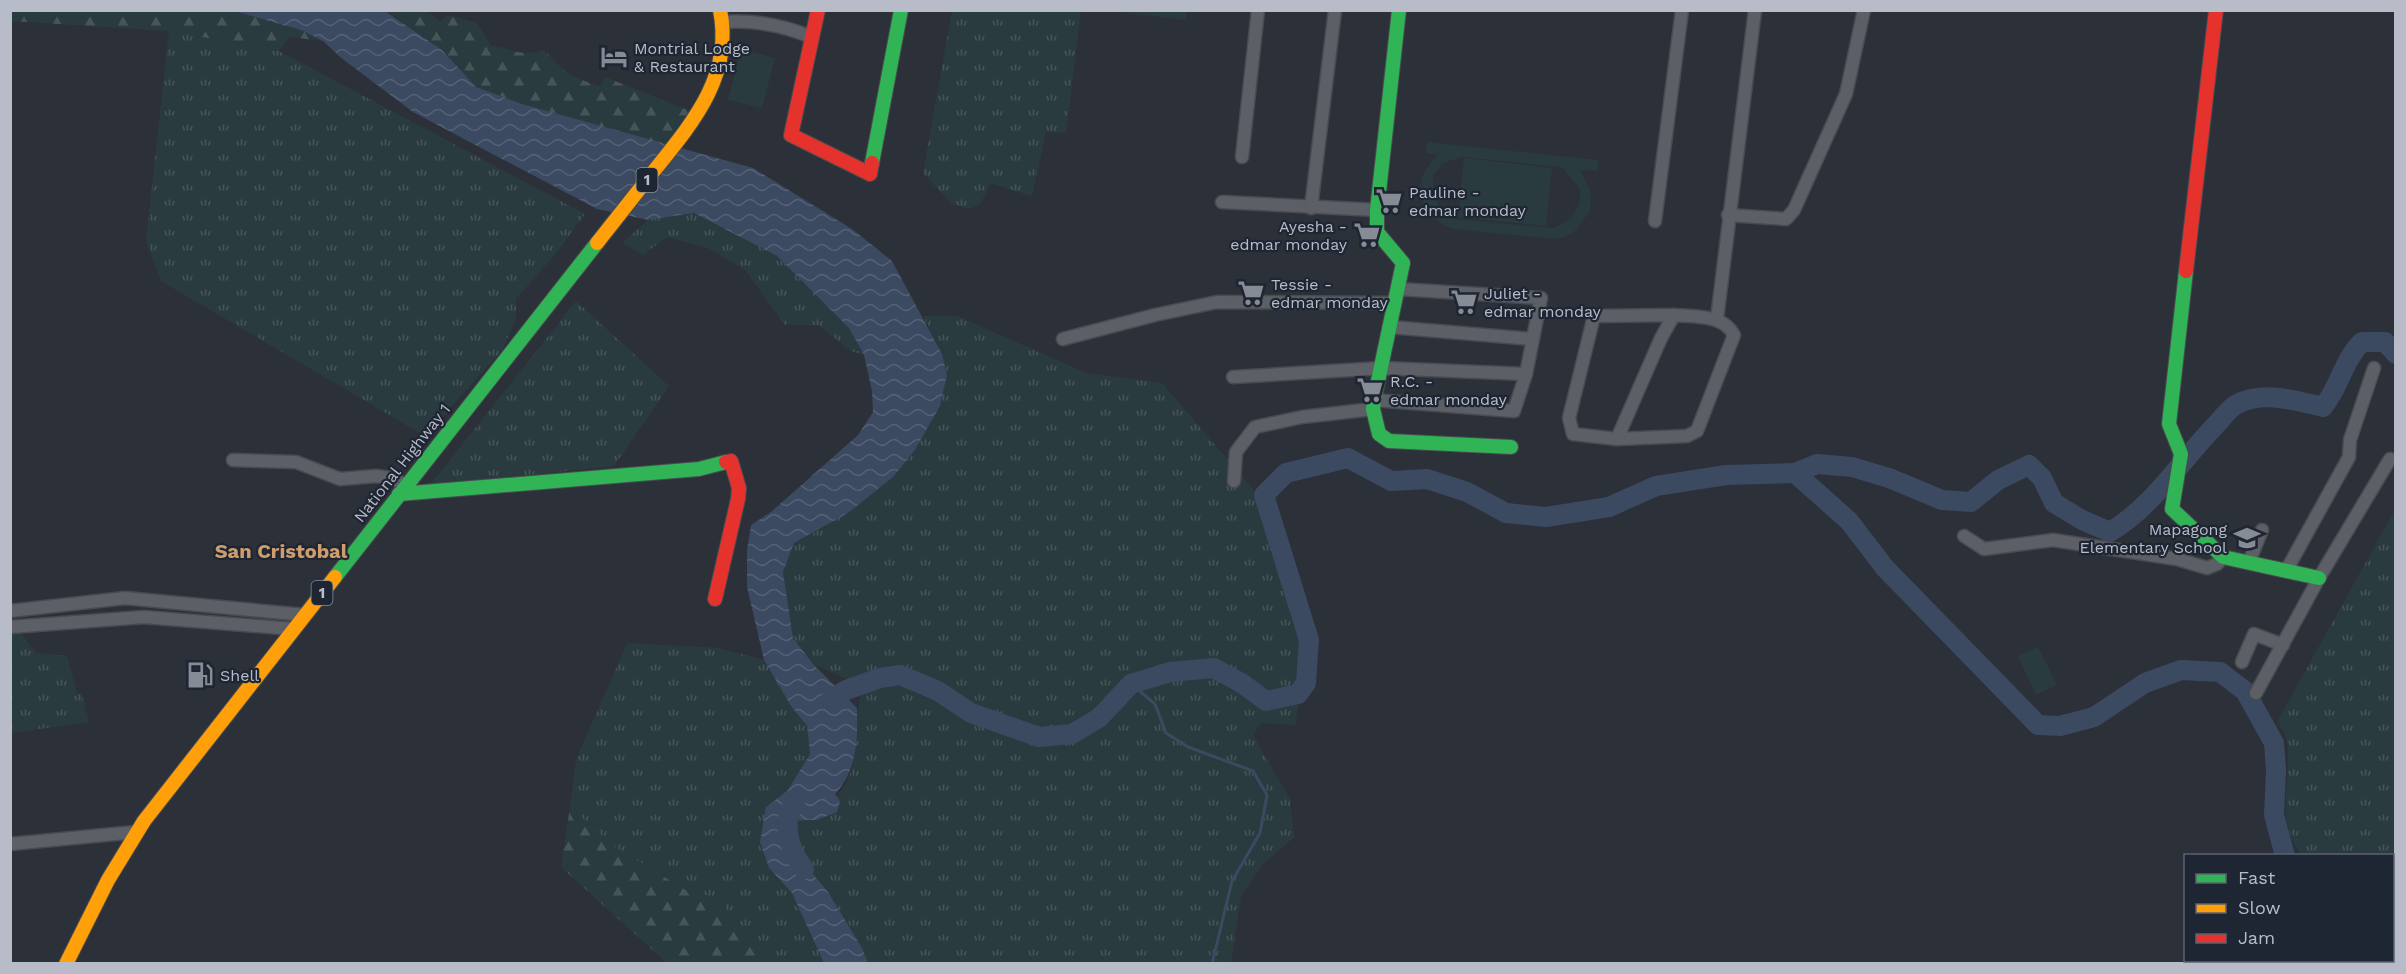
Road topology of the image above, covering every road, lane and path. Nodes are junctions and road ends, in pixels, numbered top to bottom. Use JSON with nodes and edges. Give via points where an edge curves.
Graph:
{"nodes":[{"id":1,"x":818,"y":10,"type":"edge"},
{"id":2,"x":901,"y":10,"type":"edge"},
{"id":3,"x":1258,"y":10,"type":"edge"},
{"id":4,"x":1335,"y":10,"type":"edge"},
{"id":5,"x":1400,"y":10,"type":"edge"},
{"id":6,"x":1682,"y":10,"type":"edge"},
{"id":7,"x":1755,"y":10,"type":"edge"},
{"id":8,"x":1864,"y":10,"type":"edge"},
{"id":9,"x":2216,"y":10,"type":"edge"},
{"id":10,"x":722,"y":16,"type":"edge"},
{"id":11,"x":811,"y":37,"type":"junction"},
{"id":12,"x":1242,"y":157,"type":"dead end"},
{"id":13,"x":1222,"y":202,"type":"dead end"},
{"id":14,"x":1311,"y":208,"type":"junction"},
{"id":15,"x":1377,"y":210,"type":"junction"},
{"id":16,"x":1728,"y":215,"type":"junction"},
{"id":17,"x":1656,"y":221,"type":"dead end"},
{"id":18,"x":1398,"y":289,"type":"junction"},
{"id":19,"x":1395,"y":303,"type":"junction"},
{"id":20,"x":1674,"y":315,"type":"junction"},
{"id":21,"x":1717,"y":319,"type":"junction"},
{"id":22,"x":1390,"y":327,"type":"junction"},
{"id":23,"x":1063,"y":339,"type":"dead end"},
{"id":24,"x":1533,"y":339,"type":"junction"},
{"id":25,"x":1382,"y":368,"type":"junction"},
{"id":26,"x":2374,"y":368,"type":"dead end"},
{"id":27,"x":1526,"y":374,"type":"junction"},
{"id":28,"x":1233,"y":377,"type":"dead end"},
{"id":29,"x":1374,"y":405,"type":"junction"},
{"id":30,"x":1617,"y":439,"type":"junction"},
{"id":31,"x":1511,"y":447,"type":"dead end"},
{"id":32,"x":2390,"y":459,"type":"dead end"},
{"id":33,"x":233,"y":460,"type":"dead end"},
{"id":34,"x":1234,"y":481,"type":"dead end"},
{"id":35,"x":403,"y":490,"type":"junction"},
{"id":36,"x":2262,"y":530,"type":"dead end"},
{"id":37,"x":1964,"y":536,"type":"dead end"},
{"id":38,"x":2223,"y":557,"type":"junction"},
{"id":39,"x":2249,"y":562,"type":"junction"},
{"id":40,"x":2286,"y":571,"type":"junction"},
{"id":41,"x":2319,"y":578,"type":"junction"},
{"id":42,"x":715,"y":599,"type":"dead end"},
{"id":43,"x":10,"y":610,"type":"edge"},
{"id":44,"x":305,"y":615,"type":"junction"},
{"id":45,"x":10,"y":627,"type":"edge"},
{"id":46,"x":294,"y":629,"type":"junction"},
{"id":47,"x":2283,"y":645,"type":"junction"},
{"id":48,"x":2242,"y":662,"type":"dead end"},
{"id":49,"x":2256,"y":693,"type":"dead end"},
{"id":50,"x":136,"y":832,"type":"junction"},
{"id":51,"x":10,"y":844,"type":"edge"},
{"id":52,"x":66,"y":963,"type":"edge"}],
"edges":[{"from":1,"to":11,"type":"main road"},
{"from":2,"to":11,"type":"main road","via":[[870,174],[790,135]]},
{"from":3,"to":12,"type":"street"},
{"from":4,"to":14,"type":"street"},
{"from":5,"to":15,"type":"main road"},
{"from":6,"to":17,"type":"street"},
{"from":7,"to":16,"type":"street"},
{"from":8,"to":16,"type":"street","via":[[1846,94],[1794,210],[1786,219]]},
{"from":9,"to":38,"type":"main road","via":[[2169,424],[2181,454],[2172,509]]},
{"from":10,"to":11,"type":"street","via":[[770,24]]},
{"from":10,"to":35,"type":"main road","name":"National Highway 1","number":"1","via":[[724,55],[711,95]]},
{"from":13,"to":14,"type":"street"},
{"from":14,"to":15,"type":"street"},
{"from":15,"to":18,"type":"main road","via":[[1377,232],[1403,263]]},
{"from":16,"to":21,"type":"street"},
{"from":18,"to":19,"type":"main road"},
{"from":18,"to":24,"type":"street","via":[[1541,298]]},
{"from":19,"to":22,"type":"main road"},
{"from":19,"to":23,"type":"street","via":[[1217,302]]},
{"from":20,"to":21,"type":"street"},
{"from":20,"to":30,"type":"street","via":[[1660,338]]},
{"from":20,"to":30,"type":"street","via":[[1594,316],[1569,418],[1573,434]]},
{"from":21,"to":30,"type":"street","via":[[1729,325],[1734,335],[1697,431],[1687,436]]},
{"from":22,"to":24,"type":"street"},
{"from":22,"to":25,"type":"main road"},
{"from":24,"to":27,"type":"street"},
{"from":25,"to":27,"type":"street"},
{"from":25,"to":28,"type":"street"},
{"from":25,"to":29,"type":"main road"},
{"from":26,"to":40,"type":"street","via":[[2350,440],[2349,457]]},
{"from":27,"to":29,"type":"street","via":[[1514,411]]},
{"from":29,"to":31,"type":"main road","via":[[1379,434],[1389,441]]},
{"from":29,"to":34,"type":"street","via":[[1255,427],[1236,452]]},
{"from":32,"to":41,"type":"street"},
{"from":33,"to":35,"type":"street","via":[[296,462],[340,479],[391,478]]},
{"from":35,"to":42,"type":"main road","via":[[699,469],[731,462],[739,488],[738,499]]},
{"from":35,"to":44,"type":"main road","name":"National Highway 1","number":"1"},
{"from":36,"to":39,"type":"street"},
{"from":37,"to":38,"type":"street","via":[[1984,549],[2053,540],[2177,559],[2206,568]]},
{"from":38,"to":39,"type":"main road"},
{"from":39,"to":40,"type":"main road"},
{"from":40,"to":41,"type":"main road"},
{"from":41,"to":47,"type":"street"},
{"from":43,"to":44,"type":"street","via":[[125,598]]},
{"from":44,"to":46,"type":"main road","name":"National Highway 1","number":"1"},
{"from":45,"to":46,"type":"street","via":[[144,617]]},
{"from":46,"to":50,"type":"main road","name":"National Highway 1","number":"1"},
{"from":47,"to":48,"type":"street","via":[[2254,634]]},
{"from":47,"to":49,"type":"street"},
{"from":50,"to":51,"type":"street"},
{"from":50,"to":52,"type":"main road","name":"National Highway 1","number":"1"}]}
